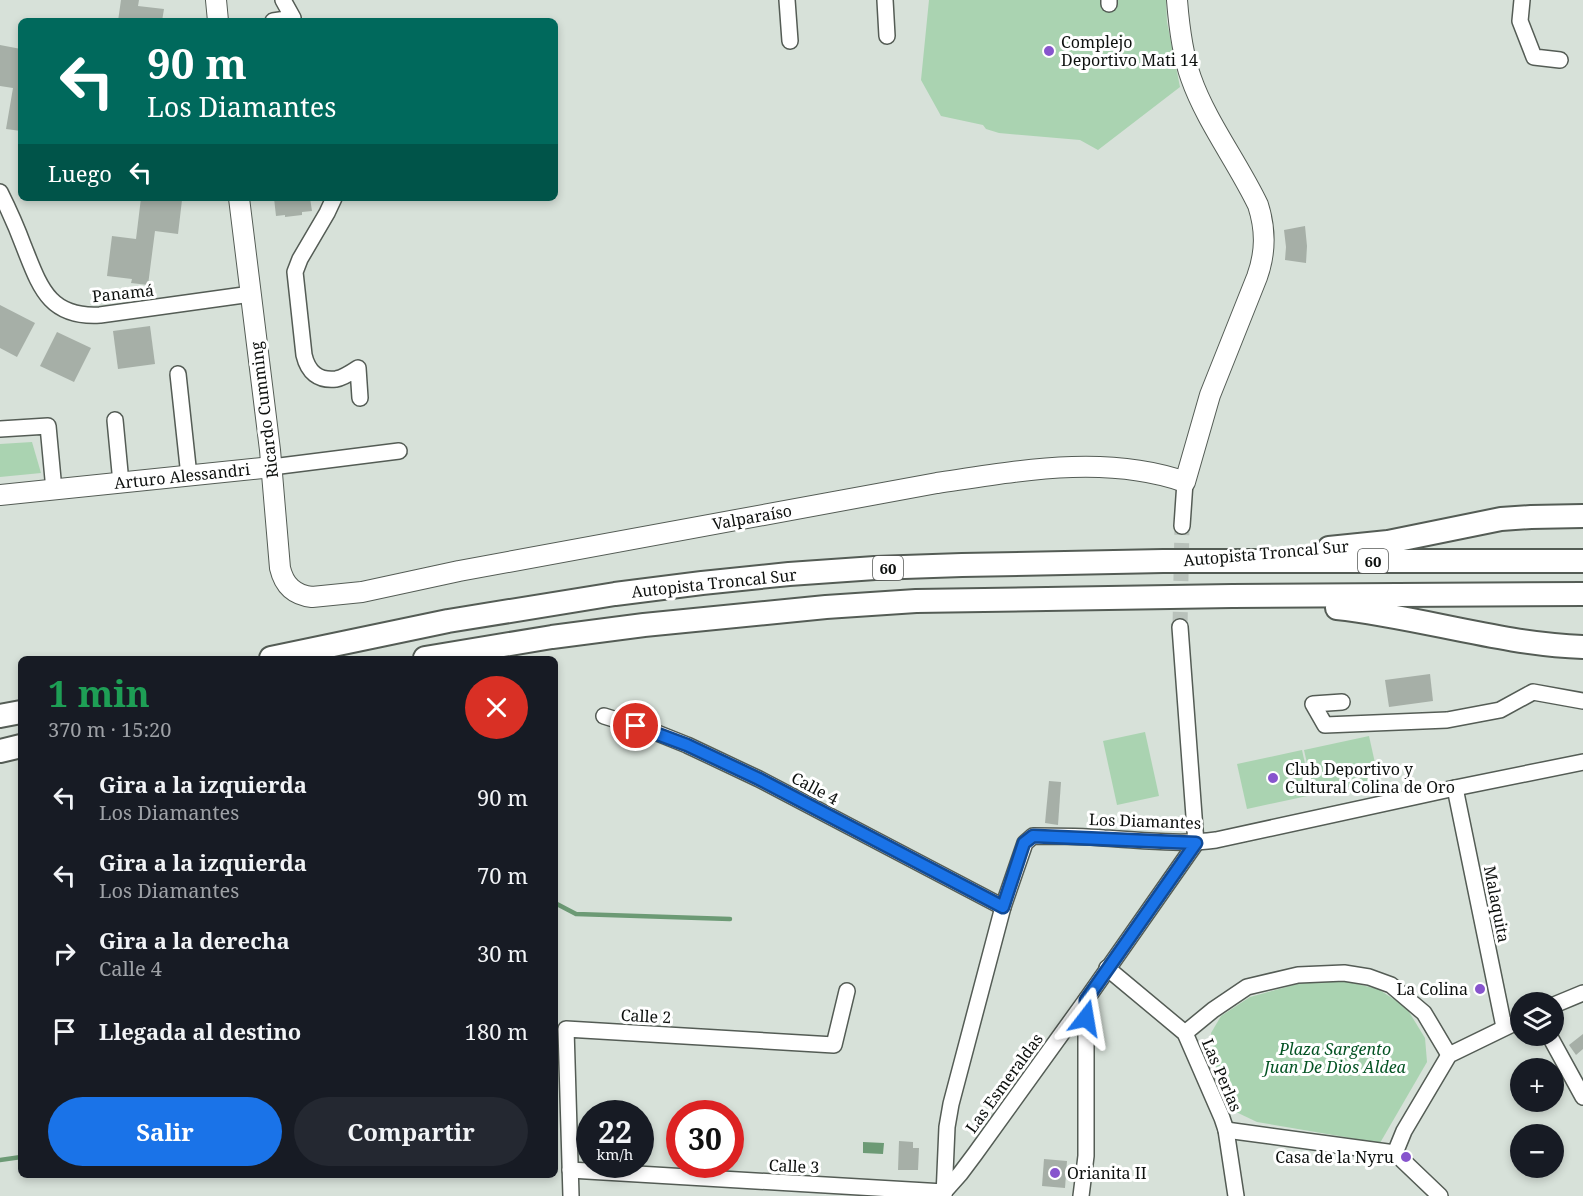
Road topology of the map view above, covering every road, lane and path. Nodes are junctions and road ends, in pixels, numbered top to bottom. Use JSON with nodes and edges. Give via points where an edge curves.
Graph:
{"nodes":[{"id":1,"x":216,"y":0,"type":"edge"},
{"id":2,"x":284,"y":0,"type":"edge"},
{"id":3,"x":787,"y":0,"type":"edge"},
{"id":4,"x":885,"y":0,"type":"edge"},
{"id":5,"x":1177,"y":0,"type":"edge"},
{"id":6,"x":1522,"y":0,"type":"edge"},
{"id":7,"x":218,"y":18,"type":"edge"},
{"id":8,"x":293,"y":18,"type":"edge"},
{"id":9,"x":887,"y":36,"type":"dead end"},
{"id":10,"x":790,"y":41,"type":"dead end"},
{"id":11,"x":1560,"y":60,"type":"dead end"},
{"id":12,"x":0,"y":192,"type":"edge"},
{"id":13,"x":239,"y":201,"type":"edge"},
{"id":14,"x":333,"y":201,"type":"edge"},
{"id":15,"x":251,"y":294,"type":"junction"},
{"id":16,"x":178,"y":374,"type":"dead end"},
{"id":17,"x":360,"y":398,"type":"dead end"},
{"id":18,"x":115,"y":420,"type":"dead end"},
{"id":19,"x":0,"y":429,"type":"edge"},
{"id":20,"x":399,"y":451,"type":"dead end"},
{"id":21,"x":272,"y":467,"type":"junction"},
{"id":22,"x":189,"y":476,"type":"junction"},
{"id":23,"x":1185,"y":482,"type":"junction"},
{"id":24,"x":121,"y":483,"type":"junction"},
{"id":25,"x":54,"y":490,"type":"junction"},
{"id":26,"x":0,"y":495,"type":"edge"},
{"id":27,"x":1583,"y":505,"type":"edge"},
{"id":28,"x":1583,"y":516,"type":"edge"},
{"id":29,"x":1531,"y":517,"type":"junction"},
{"id":30,"x":1182,"y":526,"type":"tunnel mouth"},
{"id":31,"x":1163,"y":561,"type":"junction"},
{"id":32,"x":1583,"y":561,"type":"edge"},
{"id":33,"x":1583,"y":594,"type":"edge"},
{"id":34,"x":320,"y":596,"type":"joint"},
{"id":35,"x":1232,"y":596,"type":"junction"},
{"id":36,"x":1180,"y":627,"type":"tunnel mouth"},
{"id":37,"x":1583,"y":647,"type":"edge"},
{"id":38,"x":281,"y":656,"type":"edge"},
{"id":39,"x":437,"y":656,"type":"edge"},
{"id":40,"x":1583,"y":701,"type":"edge"},
{"id":41,"x":1342,"y":702,"type":"dead end"},
{"id":42,"x":18,"y":713,"type":"edge"},
{"id":43,"x":0,"y":716,"type":"edge"},
{"id":44,"x":604,"y":716,"type":"dead end"},
{"id":45,"x":18,"y":747,"type":"edge"},
{"id":46,"x":0,"y":751,"type":"edge"},
{"id":47,"x":1583,"y":762,"type":"edge"},
{"id":48,"x":1455,"y":788,"type":"junction"},
{"id":49,"x":1196,"y":843,"type":"junction"},
{"id":50,"x":1003,"y":907,"type":"junction"},
{"id":51,"x":1107,"y":969,"type":"junction"},
{"id":52,"x":847,"y":991,"type":"dead end"},
{"id":53,"x":1583,"y":993,"type":"edge"},
{"id":54,"x":1086,"y":1000,"type":"junction"},
{"id":55,"x":1564,"y":1001,"type":"edge"},
{"id":56,"x":1510,"y":1025,"type":"edge"},
{"id":57,"x":1504,"y":1027,"type":"junction"},
{"id":58,"x":1185,"y":1032,"type":"junction"},
{"id":59,"x":1555,"y":1046,"type":"edge"},
{"id":60,"x":1449,"y":1055,"type":"junction"},
{"id":61,"x":1583,"y":1097,"type":"edge"},
{"id":62,"x":1226,"y":1130,"type":"junction"},
{"id":63,"x":1395,"y":1153,"type":"junction"},
{"id":64,"x":570,"y":1170,"type":"junction"},
{"id":65,"x":944,"y":1194,"type":"edge"},
{"id":66,"x":570,"y":1196,"type":"edge"},
{"id":67,"x":1080,"y":1196,"type":"edge"},
{"id":68,"x":1236,"y":1196,"type":"edge"},
{"id":69,"x":1440,"y":1196,"type":"edge"}],
"edges":[{"from":1,"to":7,"type":"main road"},
{"from":2,"to":8,"type":"street"},
{"from":3,"to":10,"type":"street"},
{"from":4,"to":9,"type":"street"},
{"from":5,"to":23,"type":"main road","via":[[1190,77],[1258,205],[1265,243],[1261,266],[1210,395]]},
{"from":6,"to":11,"type":"street","via":[[1520,21],[1534,57]]},
{"from":12,"to":15,"type":"street","name":"Panamá","via":[[42,289],[55,304],[72,313],[100,315]]},
{"from":13,"to":15,"type":"main road","name":"Ricardo Cumming"},
{"from":14,"to":17,"type":"street","via":[[295,272],[304,355],[312,373],[323,378],[338,379],[358,368]]},
{"from":15,"to":21,"type":"main road","name":"Ricardo Cumming"},
{"from":16,"to":22,"type":"street"},
{"from":18,"to":24,"type":"street"},
{"from":19,"to":25,"type":"street","via":[[48,426]]},
{"from":20,"to":21,"type":"street","name":"Arturo Alessandri"},
{"from":21,"to":22,"type":"main road","name":"Arturo Alessandri"},
{"from":21,"to":34,"type":"main road","name":"Ricardo Cumming","via":[[282,576],[297,593]]},
{"from":22,"to":24,"type":"main road","name":"Arturo Alessandri"},
{"from":23,"to":30,"type":"street"},
{"from":23,"to":34,"type":"main road","name":"Valparaíso","via":[[1143,471],[1105,468],[1012,472],[362,592]]},
{"from":24,"to":25,"type":"main road","name":"Arturo Alessandri"},
{"from":25,"to":26,"type":"main road","name":"Arturo Alessandri"},
{"from":27,"to":29,"type":"street"},
{"from":28,"to":29,"type":"highway","name":"Autopista Troncal Sur","number":"60"},
{"from":29,"to":31,"type":"highway","name":"Autopista Troncal Sur","number":"60","via":[[1351,547]]},
{"from":31,"to":32,"type":"highway","name":"Autopista Troncal Sur","number":"60"},
{"from":31,"to":38,"type":"highway","name":"Autopista Troncal Sur","number":"60","via":[[875,568],[702,583],[448,621]]},
{"from":33,"to":35,"type":"highway","name":"Autopista Troncal Sur","number":"60"},
{"from":35,"to":37,"type":"highway","name":"Autopista Troncal Sur","number":"60","via":[[1376,612],[1517,641]]},
{"from":35,"to":39,"type":"highway","name":"Autopista Troncal Sur","number":"60","via":[[950,600],[826,607],[644,625]]},
{"from":36,"to":49,"type":"street"},
{"from":40,"to":41,"type":"street","via":[[1533,692],[1500,710],[1447,720],[1325,725],[1313,704]]},
{"from":42,"to":43,"type":"highway"},
{"from":44,"to":50,"type":"street","name":"Calle 4","via":[[687,745],[759,779]]},
{"from":45,"to":46,"type":"highway"},
{"from":47,"to":48,"type":"street","name":"Los Diamantes"},
{"from":48,"to":49,"type":"street","name":"Los Diamantes"},
{"from":48,"to":57,"type":"street","name":"Malaquita"},
{"from":49,"to":50,"type":"street","name":"Los Diamantes","via":[[1033,836],[1024,843]]},
{"from":49,"to":51,"type":"street","name":"Las Esmeraldas"},
{"from":50,"to":65,"type":"street","name":"Los Diamantes","via":[[951,1104]]},
{"from":51,"to":54,"type":"street","name":"Las Esmeraldas"},
{"from":51,"to":58,"type":"street","name":"Las Perlas"},
{"from":52,"to":64,"type":"street","name":"Calle 2","via":[[834,1045],[566,1029]]},
{"from":53,"to":55,"type":"street"},
{"from":54,"to":65,"type":"street","name":"Las Esmeraldas"},
{"from":54,"to":67,"type":"street","via":[[1086,1156]]},
{"from":56,"to":57,"type":"street"},
{"from":57,"to":60,"type":"street"},
{"from":58,"to":60,"type":"street","via":[[1247,987],[1298,975],[1344,973],[1391,985],[1424,1013]]},
{"from":58,"to":62,"type":"street","name":"Las Perlas"},
{"from":59,"to":61,"type":"street"},
{"from":60,"to":63,"type":"street"},
{"from":62,"to":63,"type":"street"},
{"from":62,"to":68,"type":"street","name":"Las Perlas"},
{"from":63,"to":69,"type":"street"},
{"from":64,"to":65,"type":"street","name":"Calle 3"},
{"from":64,"to":66,"type":"street","name":"Calle 2"}]}
